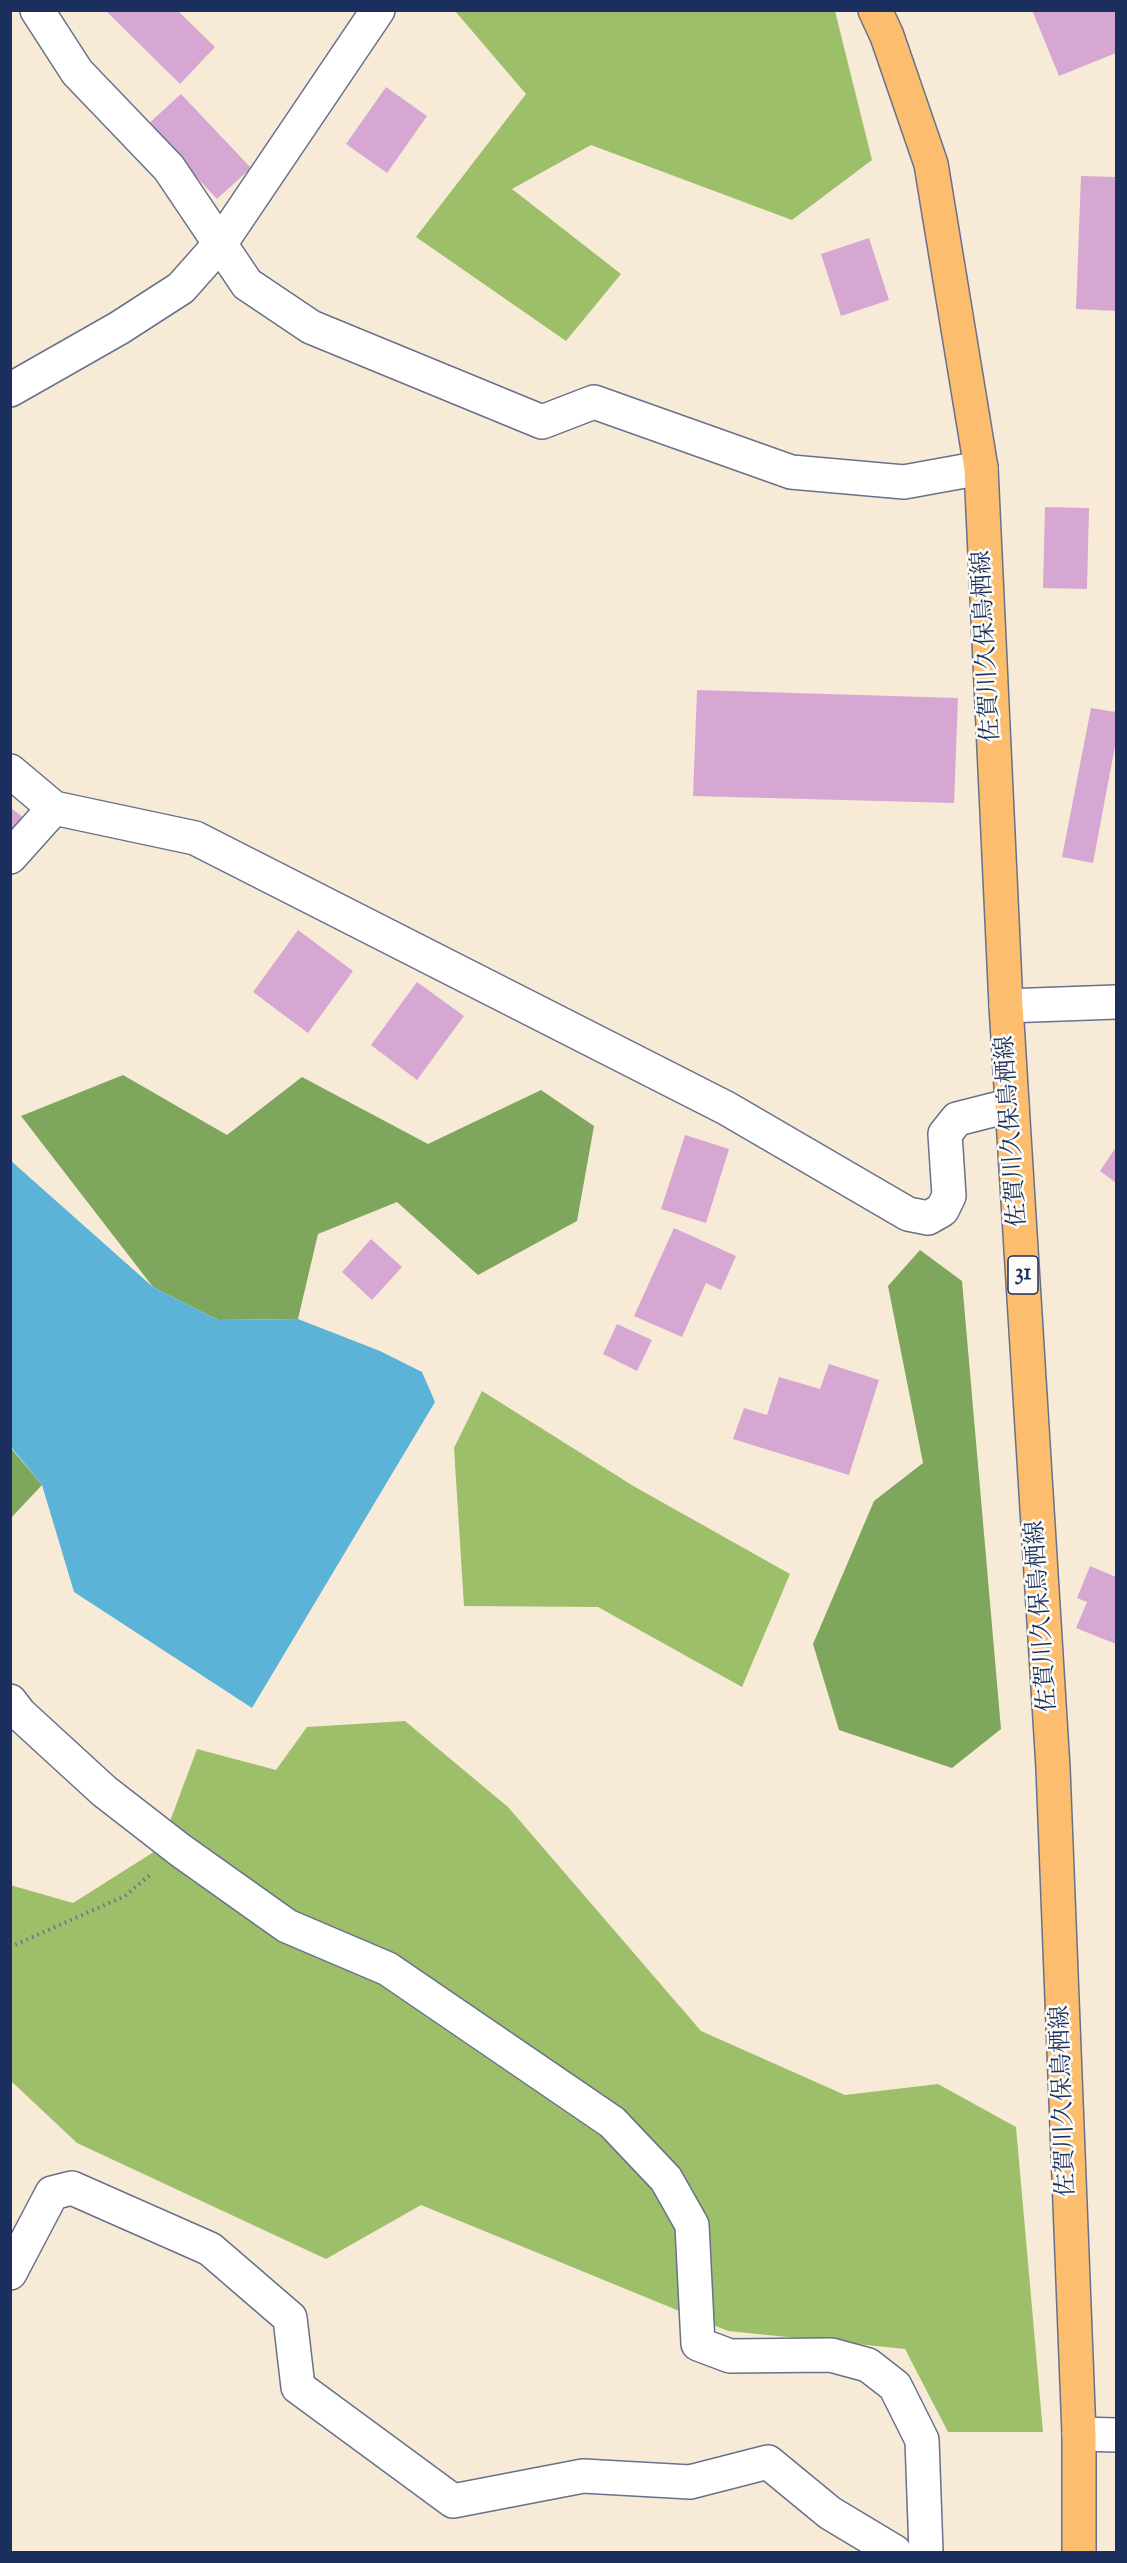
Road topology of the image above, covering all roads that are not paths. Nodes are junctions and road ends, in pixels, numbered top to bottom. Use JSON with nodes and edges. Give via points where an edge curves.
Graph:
{"nodes":[{"id":1,"x":37,"y":10,"type":"edge"},
{"id":2,"x":378,"y":10,"type":"edge"},
{"id":3,"x":875,"y":10,"type":"edge"},
{"id":4,"x":220,"y":244,"type":"junction"},
{"id":5,"x":10,"y":390,"type":"edge"},
{"id":6,"x":981,"y":468,"type":"junction"},
{"id":7,"x":10,"y":771,"type":"edge"},
{"id":8,"x":54,"y":808,"type":"junction"},
{"id":9,"x":10,"y":857,"type":"edge"},
{"id":10,"x":1116,"y":1002,"type":"edge"},
{"id":11,"x":1006,"y":1006,"type":"junction"},
{"id":12,"x":1012,"y":1105,"type":"junction"},
{"id":13,"x":10,"y":1701,"type":"edge"},
{"id":14,"x":10,"y":2273,"type":"edge"},
{"id":15,"x":1079,"y":2434,"type":"junction"},
{"id":16,"x":1116,"y":2435,"type":"edge"},
{"id":17,"x":895,"y":2553,"type":"edge"},
{"id":18,"x":926,"y":2553,"type":"edge"},
{"id":19,"x":1079,"y":2553,"type":"edge"}],
"edges":[{"from":1,"to":4,"type":"street","via":[[77,72],[169,168]]},
{"from":2,"to":4,"type":"street"},
{"from":3,"to":6,"type":"main road","name":"佐賀川久保鳥栖線","number":"31","via":[[931,164]]},
{"from":4,"to":5,"type":"street","via":[[181,288]]},
{"from":4,"to":6,"type":"street","via":[[247,284],[311,327],[542,422],[594,402],[791,472],[904,482]]},
{"from":6,"to":11,"type":"main road","name":"佐賀川久保鳥栖線","number":"31"},
{"from":7,"to":8,"type":"street"},
{"from":8,"to":9,"type":"street"},
{"from":8,"to":12,"type":"street","via":[[195,838],[726,1108],[908,1214],[928,1218],[942,1210],[949,1196],[945,1134],[957,1119]]},
{"from":10,"to":11,"type":"street"},
{"from":11,"to":12,"type":"main road","name":"佐賀川久保鳥栖線","number":"31"},
{"from":12,"to":15,"type":"main road","name":"佐賀川久保鳥栖線","number":"31","via":[[1053,1768]]},
{"from":13,"to":18,"type":"street","via":[[104,1791],[287,1926],[388,1969],[612,2122],[666,2179],[692,2225],[698,2344],[730,2356],[831,2355],[868,2365],[895,2386],[922,2440]]},
{"from":14,"to":17,"type":"street","via":[[52,2193],[72,2188],[210,2249],[290,2318],[298,2387],[453,2501],[583,2476],[690,2482],[768,2462],[830,2513]]},
{"from":15,"to":16,"type":"street"},
{"from":15,"to":19,"type":"main road","name":"佐賀川久保鳥栖線","number":"31"}]}
